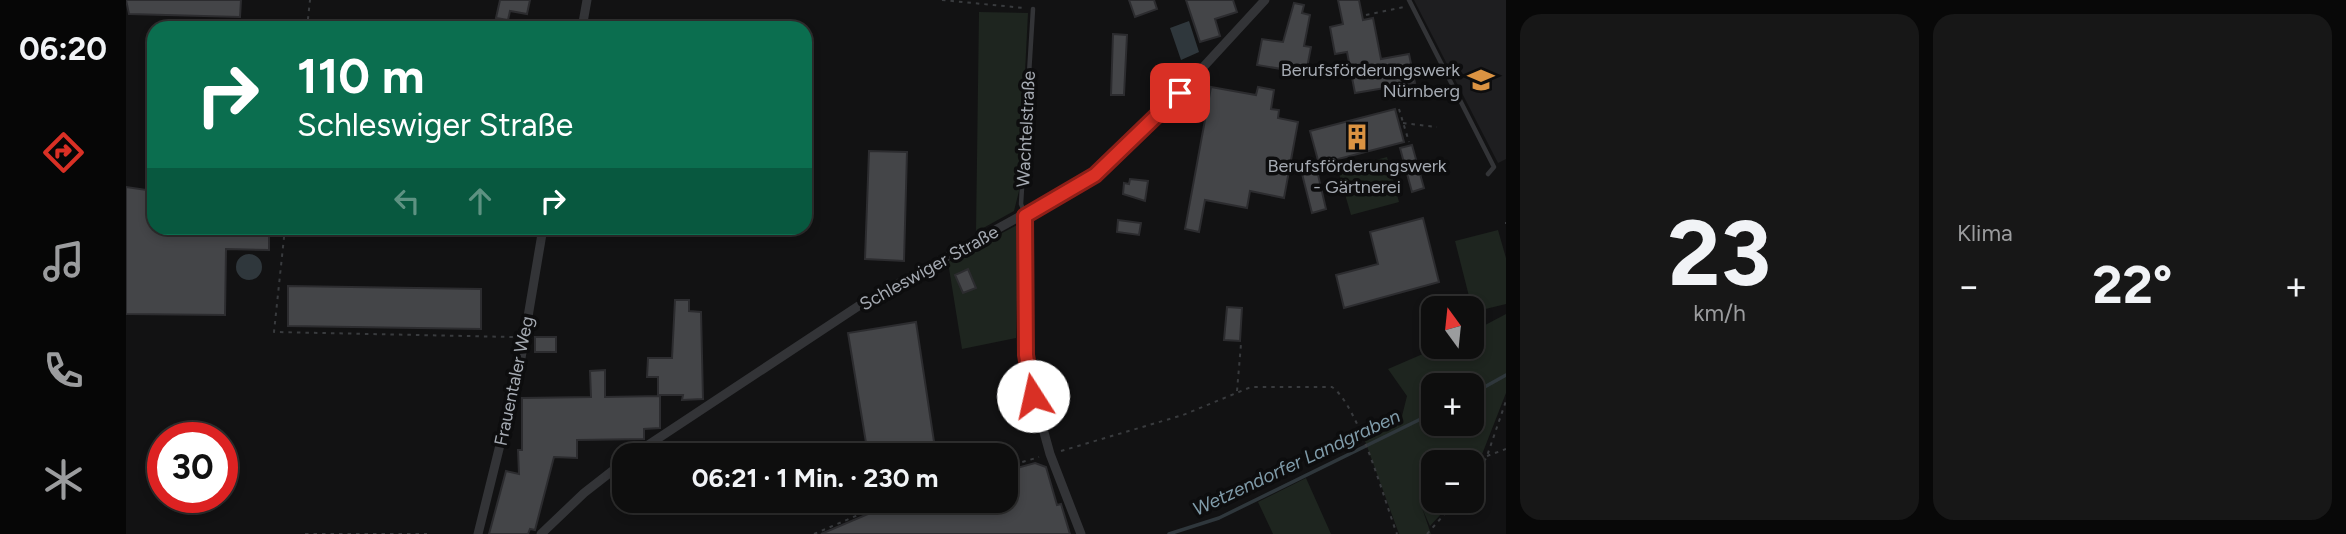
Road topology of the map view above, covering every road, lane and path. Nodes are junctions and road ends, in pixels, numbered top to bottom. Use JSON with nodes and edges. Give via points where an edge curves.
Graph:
{"nodes":[{"id":1,"x":310,"y":0,"type":"edge"},
{"id":2,"x":587,"y":0,"type":"edge"},
{"id":3,"x":942,"y":0,"type":"edge"},
{"id":4,"x":1265,"y":0,"type":"edge"},
{"id":5,"x":1411,"y":3,"type":"edge"},
{"id":6,"x":1033,"y":9,"type":"joint"},
{"id":7,"x":1366,"y":15,"type":"dead end"},
{"id":8,"x":308,"y":21,"type":"edge"},
{"id":9,"x":583,"y":21,"type":"edge"},
{"id":10,"x":1399,"y":109,"type":"dead end"},
{"id":11,"x":1403,"y":123,"type":"junction"},
{"id":12,"x":1437,"y":127,"type":"dead end"},
{"id":13,"x":1409,"y":142,"type":"dead end"},
{"id":14,"x":1488,"y":174,"type":"dead end"},
{"id":15,"x":1025,"y":216,"type":"junction"},
{"id":16,"x":284,"y":235,"type":"edge"},
{"id":17,"x":542,"y":235,"type":"edge"},
{"id":18,"x":525,"y":337,"type":"junction"},
{"id":19,"x":1241,"y":344,"type":"dead end"},
{"id":20,"x":1237,"y":392,"type":"junction"},
{"id":21,"x":1506,"y":401,"type":"edge"},
{"id":22,"x":1505,"y":409,"type":"edge"},
{"id":23,"x":651,"y":443,"type":"edge"},
{"id":24,"x":1506,"y":449,"type":"edge"},
{"id":25,"x":1050,"y":454,"type":"junction"},
{"id":26,"x":1487,"y":456,"type":"junction"},
{"id":27,"x":1484,"y":462,"type":"edge"},
{"id":28,"x":1018,"y":463,"type":"edge"},
{"id":29,"x":612,"y":471,"type":"edge"},
{"id":30,"x":863,"y":513,"type":"edge"},
{"id":31,"x":1446,"y":513,"type":"edge"},
{"id":32,"x":305,"y":534,"type":"edge"},
{"id":33,"x":428,"y":534,"type":"edge"},
{"id":34,"x":478,"y":534,"type":"edge"},
{"id":35,"x":541,"y":534,"type":"edge"},
{"id":36,"x":814,"y":534,"type":"edge"},
{"id":37,"x":1082,"y":534,"type":"edge"},
{"id":38,"x":1396,"y":534,"type":"edge"},
{"id":39,"x":1427,"y":534,"type":"edge"}],
"edges":[{"from":1,"to":8,"type":"path"},
{"from":2,"to":9,"type":"street"},
{"from":3,"to":6,"type":"path"},
{"from":4,"to":15,"type":"street","name":"Schleswiger Straße","via":[[1213,60],[1109,164]]},
{"from":5,"to":7,"type":"path"},
{"from":5,"to":14,"type":"lane","via":[[1494,167]]},
{"from":6,"to":15,"type":"lane","name":"Wachtelstraße","via":[[1021,204]]},
{"from":10,"to":11,"type":"path"},
{"from":11,"to":12,"type":"path"},
{"from":11,"to":13,"type":"path"},
{"from":15,"to":23,"type":"street","name":"Schleswiger Straße","via":[[863,303]]},
{"from":15,"to":25,"type":"street","name":"Wachtelstraße","via":[[1026,355]]},
{"from":16,"to":18,"type":"path","via":[[274,332]]},
{"from":17,"to":18,"type":"street","name":"Frauentaler Weg"},
{"from":18,"to":34,"type":"street","name":"Frauentaler Weg"},
{"from":19,"to":20,"type":"path"},
{"from":20,"to":25,"type":"path","via":[[1183,415]]},
{"from":20,"to":38,"type":"path","via":[[1251,387],[1332,387],[1346,402]]},
{"from":21,"to":22,"type":"path"},
{"from":22,"to":26,"type":"path"},
{"from":24,"to":26,"type":"path"},
{"from":25,"to":28,"type":"path"},
{"from":25,"to":37,"type":"street","name":"Wachtelstraße"},
{"from":26,"to":27,"type":"path"},
{"from":29,"to":35,"type":"street"},
{"from":30,"to":36,"type":"path"},
{"from":31,"to":39,"type":"path"},
{"from":32,"to":33,"type":"path"}]}
